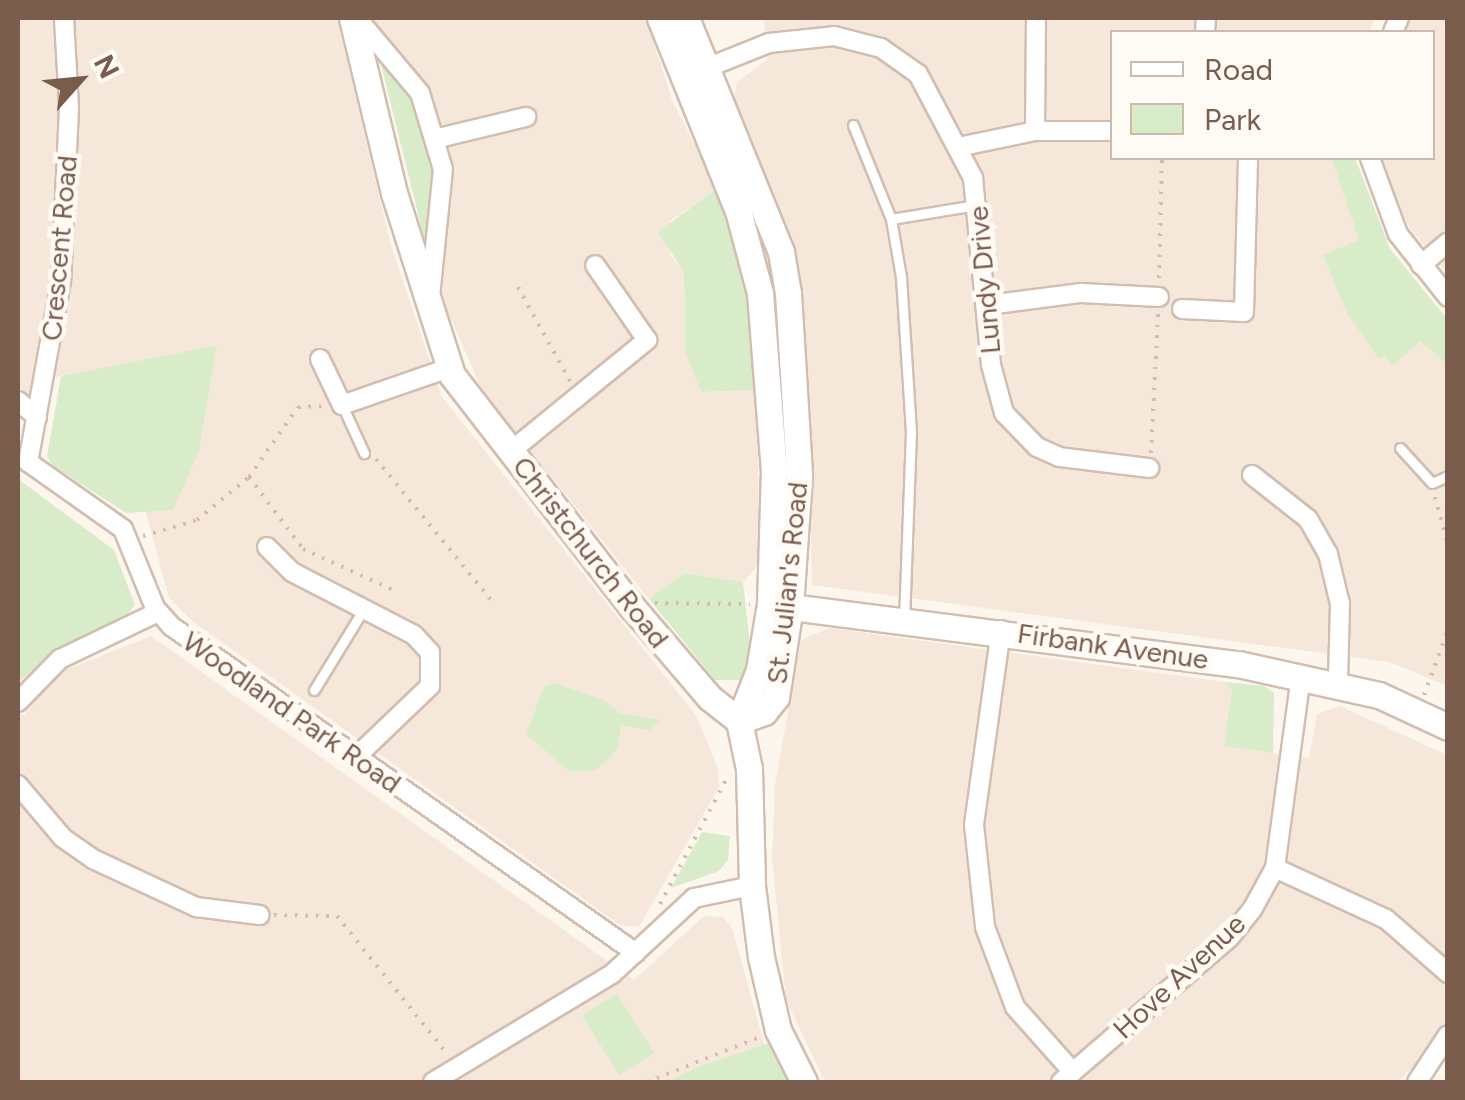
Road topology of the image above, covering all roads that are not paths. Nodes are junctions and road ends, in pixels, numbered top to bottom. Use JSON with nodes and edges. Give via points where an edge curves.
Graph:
{"nodes":[{"id":1,"x":64,"y":18,"type":"edge"},
{"id":2,"x":354,"y":18,"type":"edge"},
{"id":3,"x":660,"y":18,"type":"edge"},
{"id":4,"x":686,"y":18,"type":"edge"},
{"id":5,"x":857,"y":18,"type":"edge"},
{"id":6,"x":1036,"y":18,"type":"edge"},
{"id":7,"x":856,"y":37,"type":"junction"},
{"id":8,"x":691,"y":74,"type":"junction"},
{"id":9,"x":526,"y":117,"type":"dead end"},
{"id":10,"x":853,"y":125,"type":"dead end"},
{"id":11,"x":1035,"y":130,"type":"junction"},
{"id":12,"x":1110,"y":131,"type":"edge"},
{"id":13,"x":435,"y":139,"type":"junction"},
{"id":14,"x":958,"y":147,"type":"junction"},
{"id":15,"x":1248,"y":160,"type":"edge"},
{"id":16,"x":1371,"y":160,"type":"edge"},
{"id":17,"x":979,"y":205,"type":"junction"},
{"id":18,"x":891,"y":219,"type":"junction"},
{"id":19,"x":1448,"y":242,"type":"edge"},
{"id":20,"x":594,"y":265,"type":"dead end"},
{"id":21,"x":1421,"y":265,"type":"junction"},
{"id":22,"x":1159,"y":297,"type":"dead end"},
{"id":23,"x":1448,"y":298,"type":"edge"},
{"id":24,"x":988,"y":305,"type":"junction"},
{"id":25,"x":428,"y":308,"type":"junction"},
{"id":26,"x":1182,"y":310,"type":"dead end"},
{"id":27,"x":320,"y":359,"type":"dead end"},
{"id":28,"x":449,"y":368,"type":"junction"},
{"id":29,"x":18,"y":401,"type":"edge"},
{"id":30,"x":342,"y":405,"type":"junction"},
{"id":31,"x":37,"y":417,"type":"junction"},
{"id":32,"x":1400,"y":448,"type":"dead end"},
{"id":33,"x":511,"y":451,"type":"junction"},
{"id":34,"x":364,"y":453,"type":"road end"},
{"id":35,"x":1149,"y":468,"type":"dead end"},
{"id":36,"x":1252,"y":475,"type":"dead end"},
{"id":37,"x":1448,"y":476,"type":"edge"},
{"id":38,"x":267,"y":546,"type":"dead end"},
{"id":39,"x":780,"y":605,"type":"junction"},
{"id":40,"x":363,"y":610,"type":"junction"},
{"id":41,"x":158,"y":612,"type":"junction"},
{"id":42,"x":904,"y":618,"type":"junction"},
{"id":43,"x":1001,"y":630,"type":"junction"},
{"id":44,"x":1301,"y":676,"type":"junction"},
{"id":45,"x":1338,"y":683,"type":"junction"},
{"id":46,"x":314,"y":690,"type":"dead end"},
{"id":47,"x":18,"y":702,"type":"edge"},
{"id":48,"x":1448,"y":726,"type":"edge"},
{"id":49,"x":742,"y":733,"type":"junction"},
{"id":50,"x":356,"y":757,"type":"junction"},
{"id":51,"x":18,"y":785,"type":"edge"},
{"id":52,"x":1274,"y":868,"type":"junction"},
{"id":53,"x":752,"y":886,"type":"junction"},
{"id":54,"x":259,"y":915,"type":"road end"},
{"id":55,"x":636,"y":953,"type":"junction"},
{"id":56,"x":1448,"y":973,"type":"edge"},
{"id":57,"x":1448,"y":1035,"type":"edge"},
{"id":58,"x":1067,"y":1077,"type":"edge"},
{"id":59,"x":433,"y":1082,"type":"edge"},
{"id":60,"x":804,"y":1082,"type":"edge"},
{"id":61,"x":1417,"y":1082,"type":"edge"}],
"edges":[{"from":1,"to":31,"type":"street","name":"Crescent Road","via":[[66,214],[56,330]]},
{"from":2,"to":13,"type":"street","via":[[420,93]]},
{"from":2,"to":25,"type":"street","name":"Christchurch Road"},
{"from":3,"to":8,"type":"street","name":"St. Julian's Road"},
{"from":4,"to":8,"type":"street","name":"St. Julian's Road"},
{"from":5,"to":7,"type":"street"},
{"from":6,"to":11,"type":"street"},
{"from":7,"to":8,"type":"street","name":"Lundy Drive","via":[[798,36]]},
{"from":7,"to":14,"type":"street","name":"Lundy Drive","via":[[918,74]]},
{"from":8,"to":39,"type":"street","name":"St. Julian's Road","via":[[749,244],[781,389]]},
{"from":9,"to":13,"type":"street"},
{"from":10,"to":18,"type":"lane"},
{"from":11,"to":12,"type":"street"},
{"from":11,"to":14,"type":"street"},
{"from":13,"to":25,"type":"street","via":[[444,190]]},
{"from":14,"to":17,"type":"street","name":"Lundy Drive"},
{"from":15,"to":26,"type":"street","via":[[1244,312]]},
{"from":16,"to":21,"type":"street","via":[[1398,234]]},
{"from":17,"to":18,"type":"lane"},
{"from":17,"to":24,"type":"street","name":"Lundy Drive"},
{"from":18,"to":42,"type":"lane","via":[[902,277],[911,430]]},
{"from":19,"to":21,"type":"street"},
{"from":20,"to":33,"type":"street","via":[[648,340]]},
{"from":21,"to":23,"type":"street"},
{"from":22,"to":24,"type":"street","via":[[1080,293]]},
{"from":24,"to":35,"type":"street","name":"Lundy Drive","via":[[996,396],[1020,433],[1059,458]]},
{"from":25,"to":28,"type":"street","name":"Christchurch Road"},
{"from":27,"to":30,"type":"street"},
{"from":28,"to":30,"type":"street"},
{"from":28,"to":33,"type":"street","name":"Christchurch Road"},
{"from":29,"to":31,"type":"street"},
{"from":30,"to":34,"type":"lane"},
{"from":31,"to":41,"type":"street","name":"Woodland Park Road","via":[[30,464],[120,526]]},
{"from":32,"to":37,"type":"lane","via":[[1432,483]]},
{"from":33,"to":49,"type":"street","name":"Christchurch Road","via":[[633,608]]},
{"from":36,"to":45,"type":"street","via":[[1308,519],[1328,554],[1340,604]]},
{"from":38,"to":40,"type":"street","via":[[294,573]]},
{"from":39,"to":42,"type":"street","name":"Firbank Avenue"},
{"from":39,"to":49,"type":"street","name":"St. Julian's Road"},
{"from":40,"to":46,"type":"lane"},
{"from":40,"to":50,"type":"street","via":[[422,642],[433,674],[423,694]]},
{"from":41,"to":47,"type":"street","via":[[60,659]]},
{"from":41,"to":50,"type":"street","name":"Woodland Park Road"},
{"from":42,"to":43,"type":"street","name":"Firbank Avenue"},
{"from":43,"to":44,"type":"street","name":"Firbank Avenue"},
{"from":43,"to":58,"type":"street","via":[[974,825],[985,928],[1015,1007]]},
{"from":44,"to":45,"type":"street","name":"Firbank Avenue"},
{"from":44,"to":52,"type":"street","name":"Hove Avenue"},
{"from":45,"to":48,"type":"street","name":"Firbank Avenue"},
{"from":49,"to":53,"type":"street"},
{"from":50,"to":55,"type":"street","name":"Woodland Park Road"},
{"from":51,"to":54,"type":"street","via":[[62,838],[92,859],[196,907]]},
{"from":52,"to":56,"type":"street","via":[[1386,920]]},
{"from":52,"to":58,"type":"street","name":"Hove Avenue","via":[[1229,938]]},
{"from":53,"to":55,"type":"street","via":[[694,898]]},
{"from":53,"to":60,"type":"street","via":[[778,1030]]},
{"from":55,"to":59,"type":"street"},
{"from":57,"to":61,"type":"street"}]}
